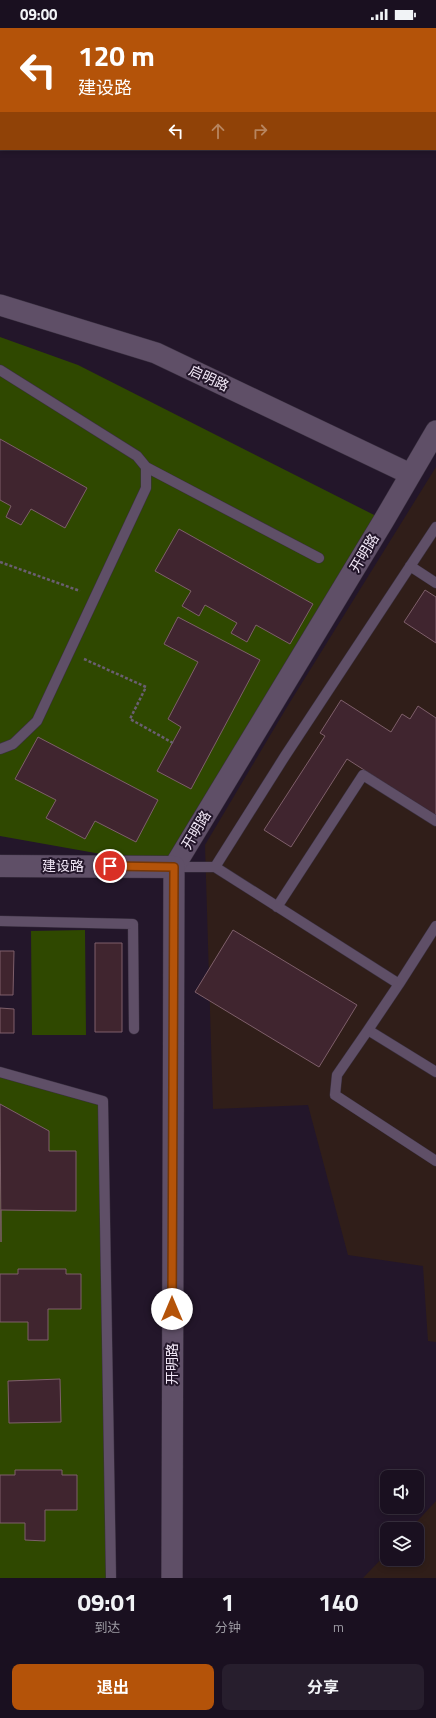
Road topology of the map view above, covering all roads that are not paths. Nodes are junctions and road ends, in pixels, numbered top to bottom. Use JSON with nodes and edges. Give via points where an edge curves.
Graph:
{"nodes":[{"id":1,"x":0,"y":305,"type":"edge"},
{"id":2,"x":0,"y":370,"type":"edge"},
{"id":3,"x":436,"y":431,"type":"edge"},
{"id":4,"x":146,"y":467,"type":"junction"},
{"id":5,"x":410,"y":474,"type":"junction"},
{"id":6,"x":436,"y":527,"type":"edge"},
{"id":7,"x":319,"y":558,"type":"dead end"},
{"id":8,"x":410,"y":566,"type":"junction"},
{"id":9,"x":436,"y":583,"type":"edge"},
{"id":10,"x":0,"y":749,"type":"edge"},
{"id":11,"x":436,"y":821,"type":"edge"},
{"id":12,"x":0,"y":866,"type":"edge"},
{"id":13,"x":174,"y":867,"type":"junction"},
{"id":14,"x":215,"y":867,"type":"junction"},
{"id":15,"x":276,"y":907,"type":"junction"},
{"id":16,"x":0,"y":921,"type":"edge"},
{"id":17,"x":436,"y":926,"type":"edge"},
{"id":18,"x":399,"y":984,"type":"junction"},
{"id":19,"x":134,"y":1029,"type":"dead end"},
{"id":20,"x":368,"y":1030,"type":"junction"},
{"id":21,"x":0,"y":1072,"type":"edge"},
{"id":22,"x":436,"y":1072,"type":"edge"},
{"id":23,"x":436,"y":1161,"type":"edge"},
{"id":24,"x":111,"y":1578,"type":"edge"},
{"id":25,"x":172,"y":1578,"type":"edge"}],
"edges":[{"from":1,"to":5,"type":"street","name":"启明路","via":[[156,353]]},
{"from":2,"to":4,"type":"lane","via":[[137,456]]},
{"from":3,"to":5,"type":"street","name":"开明路"},
{"from":4,"to":7,"type":"lane"},
{"from":4,"to":10,"type":"lane","via":[[146,488],[37,721],[13,744]]},
{"from":5,"to":13,"type":"street","name":"开明路"},
{"from":6,"to":8,"type":"lane"},
{"from":8,"to":9,"type":"lane"},
{"from":8,"to":14,"type":"lane"},
{"from":11,"to":15,"type":"lane","via":[[363,775]]},
{"from":12,"to":13,"type":"street","name":"建设路"},
{"from":13,"to":14,"type":"lane"},
{"from":13,"to":25,"type":"street","name":"开明路"},
{"from":14,"to":15,"type":"lane"},
{"from":15,"to":18,"type":"lane"},
{"from":16,"to":19,"type":"lane","via":[[133,924]]},
{"from":17,"to":18,"type":"lane"},
{"from":18,"to":20,"type":"lane"},
{"from":20,"to":22,"type":"lane"},
{"from":20,"to":23,"type":"lane","via":[[337,1075],[335,1096]]},
{"from":21,"to":24,"type":"lane","via":[[102,1101]]}]}
